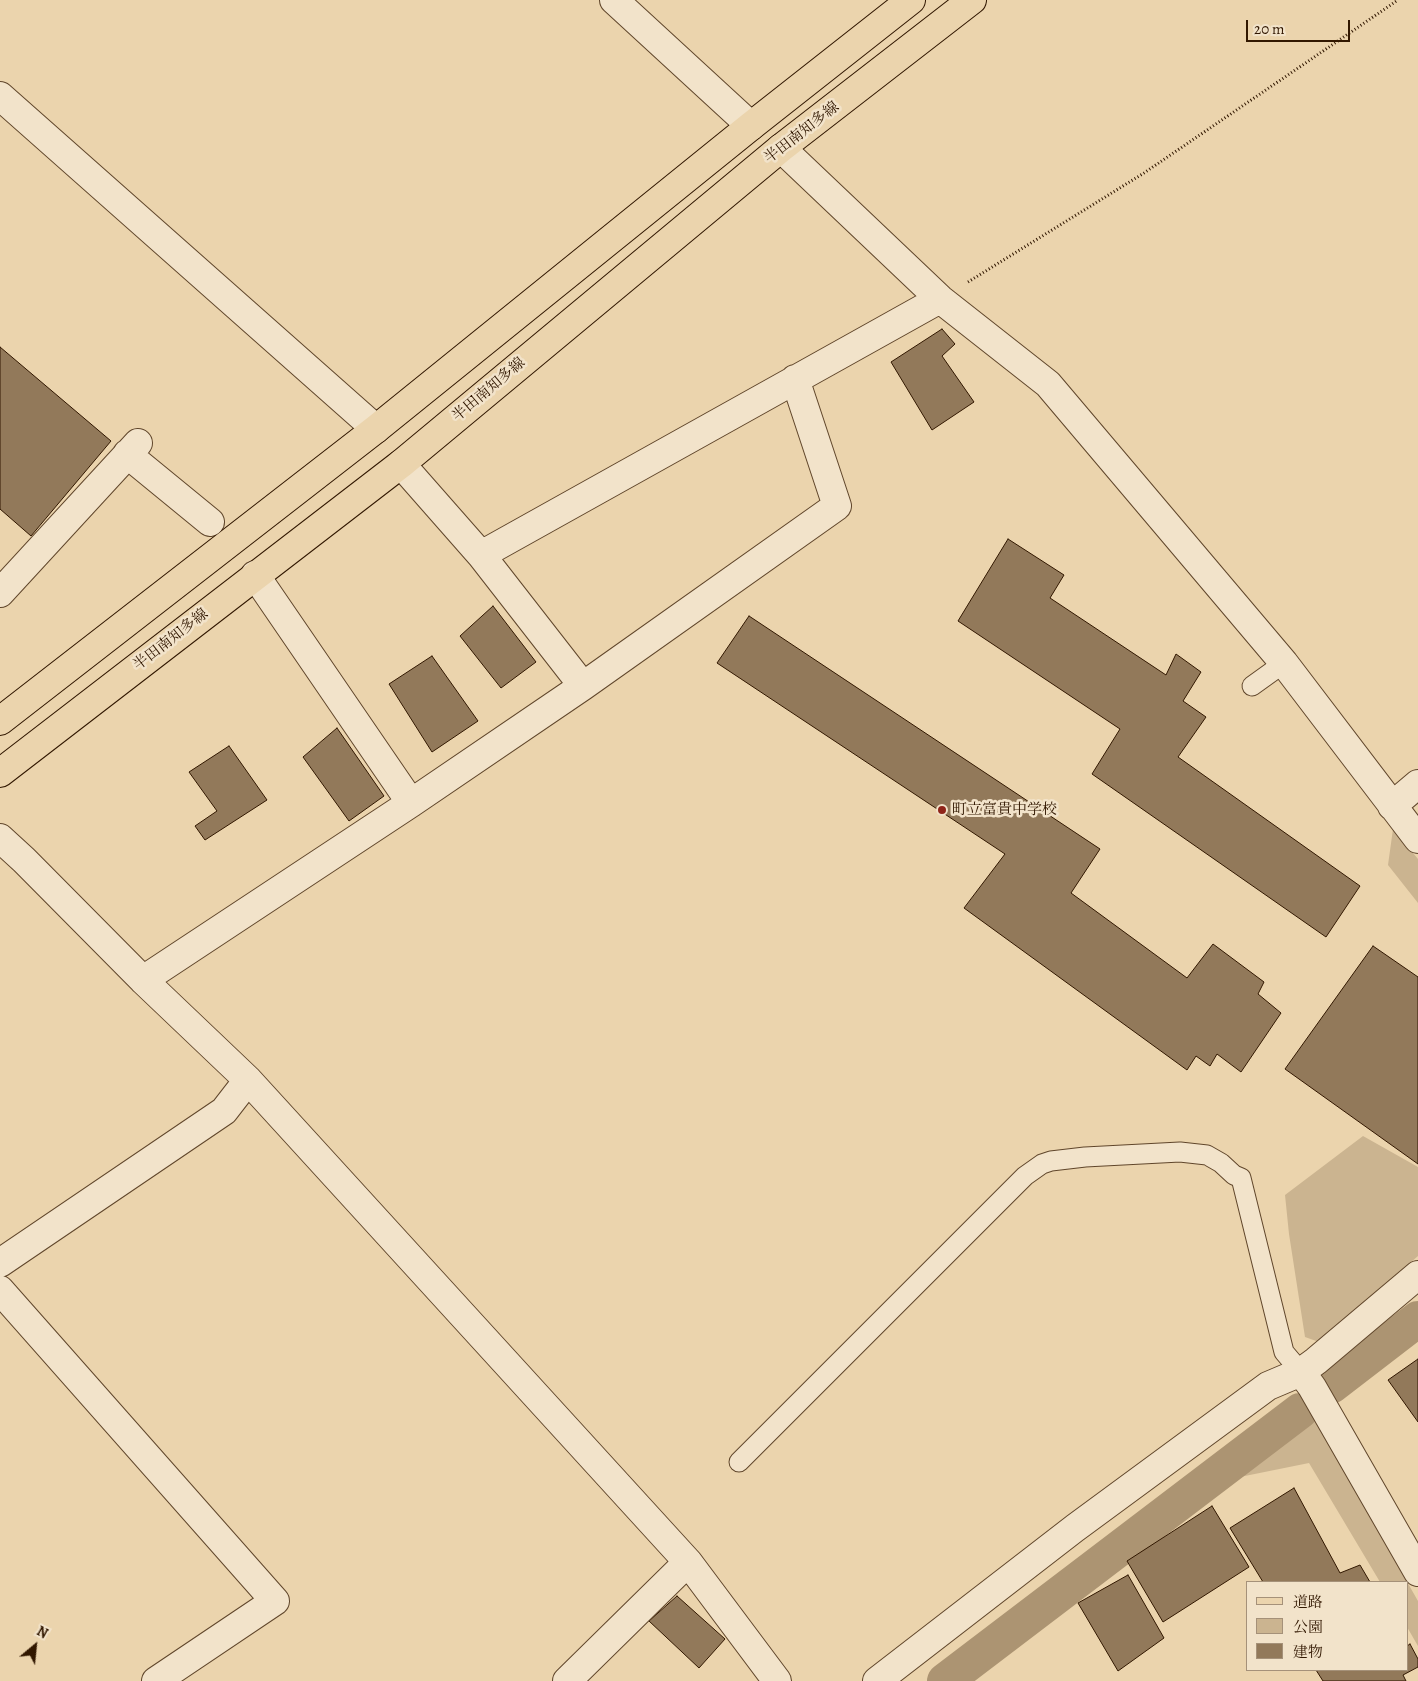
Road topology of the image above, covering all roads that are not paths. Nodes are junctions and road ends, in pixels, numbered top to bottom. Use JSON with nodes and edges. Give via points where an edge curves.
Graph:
{"nodes":[{"id":1,"x":614,"y":0,"type":"edge"},
{"id":2,"x":911,"y":0,"type":"edge"},
{"id":3,"x":972,"y":0,"type":"edge"},
{"id":4,"x":0,"y":96,"type":"edge"},
{"id":5,"x":751,"y":126,"type":"junction"},
{"id":6,"x":781,"y":148,"type":"junction"},
{"id":7,"x":940,"y":299,"type":"junction"},
{"id":8,"x":795,"y":379,"type":"junction"},
{"id":9,"x":376,"y":429,"type":"junction"},
{"id":10,"x":401,"y":464,"type":"junction"},
{"id":11,"x":210,"y":522,"type":"dead end"},
{"id":12,"x":481,"y":555,"type":"junction"},
{"id":13,"x":255,"y":575,"type":"junction"},
{"id":14,"x":0,"y":593,"type":"edge"},
{"id":15,"x":1284,"y":663,"type":"junction"},
{"id":16,"x":583,"y":686,"type":"junction"},
{"id":17,"x":1252,"y":686,"type":"dead end"},
{"id":18,"x":0,"y":721,"type":"edge"},
{"id":19,"x":0,"y":773,"type":"edge"},
{"id":20,"x":1418,"y":784,"type":"edge"},
{"id":21,"x":411,"y":803,"type":"junction"},
{"id":22,"x":1392,"y":806,"type":"junction"},
{"id":23,"x":0,"y":838,"type":"edge"},
{"id":24,"x":1418,"y":840,"type":"edge"},
{"id":25,"x":142,"y":980,"type":"junction"},
{"id":26,"x":248,"y":1080,"type":"junction"},
{"id":27,"x":0,"y":1263,"type":"edge"},
{"id":28,"x":1418,"y":1274,"type":"edge"},
{"id":29,"x":0,"y":1290,"type":"edge"},
{"id":30,"x":1301,"y":1372,"type":"junction"},
{"id":31,"x":739,"y":1462,"type":"dead end"},
{"id":32,"x":688,"y":1562,"type":"junction"},
{"id":33,"x":1418,"y":1572,"type":"edge"},
{"id":34,"x":156,"y":1681,"type":"edge"},
{"id":35,"x":567,"y":1681,"type":"edge"},
{"id":36,"x":777,"y":1681,"type":"edge"},
{"id":37,"x":877,"y":1681,"type":"edge"}],
"edges":[{"from":1,"to":5,"type":"street"},
{"from":2,"to":5,"type":"main road"},
{"from":3,"to":6,"type":"main road","name":"半田南知多線"},
{"from":4,"to":9,"type":"street"},
{"from":5,"to":9,"type":"main road"},
{"from":6,"to":7,"type":"street"},
{"from":6,"to":10,"type":"main road","name":"半田南知多線"},
{"from":7,"to":8,"type":"street"},
{"from":7,"to":15,"type":"street","via":[[1048,384]]},
{"from":8,"to":12,"type":"street"},
{"from":8,"to":16,"type":"street","via":[[838,506]]},
{"from":9,"to":18,"type":"main road"},
{"from":10,"to":12,"type":"street"},
{"from":10,"to":13,"type":"main road","name":"半田南知多線"},
{"from":11,"to":14,"type":"street","via":[[132,449]]},
{"from":12,"to":16,"type":"street"},
{"from":13,"to":19,"type":"main road","name":"半田南知多線"},
{"from":13,"to":21,"type":"street"},
{"from":15,"to":17,"type":"lane"},
{"from":15,"to":22,"type":"street"},
{"from":16,"to":21,"type":"street"},
{"from":20,"to":22,"type":"street"},
{"from":21,"to":25,"type":"street"},
{"from":22,"to":24,"type":"street"},
{"from":23,"to":25,"type":"street"},
{"from":25,"to":26,"type":"street"},
{"from":26,"to":27,"type":"street","via":[[224,1111]]},
{"from":26,"to":32,"type":"street"},
{"from":28,"to":30,"type":"street"},
{"from":29,"to":34,"type":"street","via":[[275,1601]]},
{"from":30,"to":31,"type":"lane","via":[[1284,1352],[1241,1178],[1207,1155],[1180,1152],[1086,1156],[1052,1161],[1025,1176]]},
{"from":30,"to":33,"type":"street"},
{"from":30,"to":37,"type":"street","via":[[1268,1386],[1252,1397]]},
{"from":32,"to":35,"type":"street"},
{"from":32,"to":36,"type":"street"}]}
